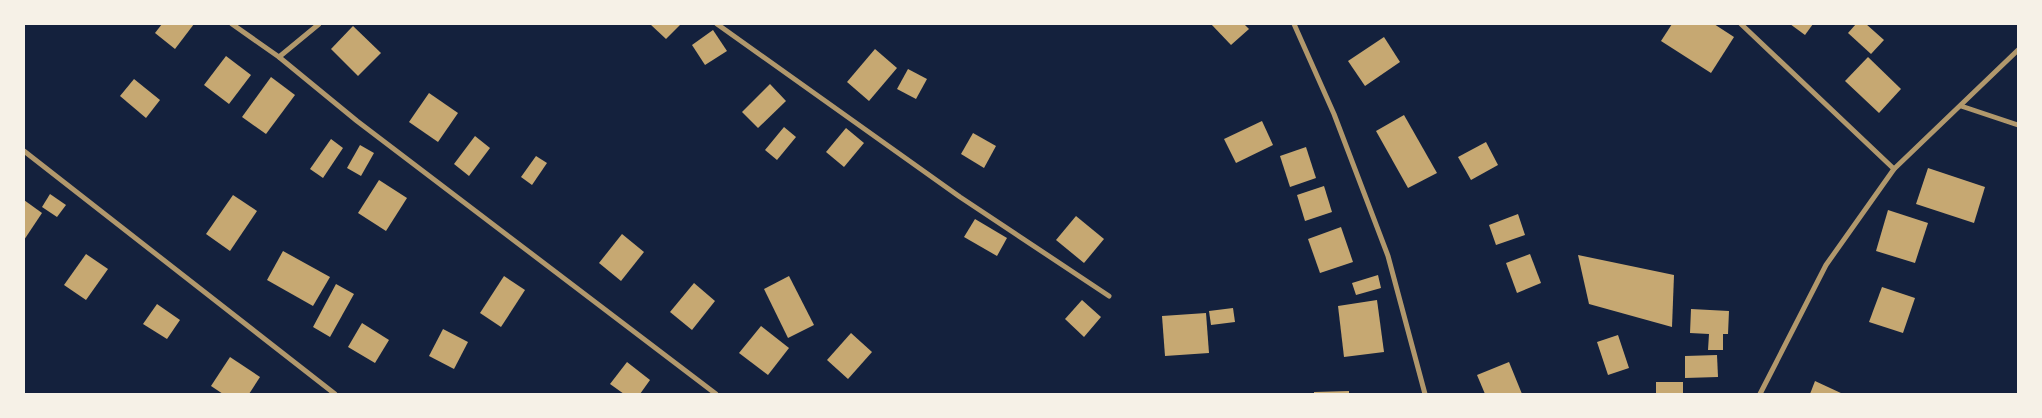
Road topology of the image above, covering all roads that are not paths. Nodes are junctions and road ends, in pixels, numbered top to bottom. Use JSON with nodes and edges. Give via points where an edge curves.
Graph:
{"nodes":[{"id":1,"x":232,"y":24,"type":"edge"},
{"id":2,"x":319,"y":24,"type":"edge"},
{"id":3,"x":716,"y":24,"type":"edge"},
{"id":4,"x":1294,"y":24,"type":"edge"},
{"id":5,"x":1740,"y":24,"type":"edge"},
{"id":6,"x":2018,"y":50,"type":"edge"},
{"id":7,"x":279,"y":57,"type":"junction"},
{"id":8,"x":1960,"y":106,"type":"junction"},
{"id":9,"x":2018,"y":125,"type":"edge"},
{"id":10,"x":24,"y":151,"type":"edge"},
{"id":11,"x":1894,"y":169,"type":"junction"},
{"id":12,"x":1109,"y":296,"type":"dead end"},
{"id":13,"x":335,"y":394,"type":"edge"},
{"id":14,"x":716,"y":394,"type":"edge"},
{"id":15,"x":1425,"y":394,"type":"edge"},
{"id":16,"x":1760,"y":394,"type":"edge"}],
"edges":[{"from":1,"to":7,"type":"street"},
{"from":2,"to":7,"type":"street"},
{"from":3,"to":12,"type":"street","via":[[960,197]]},
{"from":4,"to":15,"type":"street","via":[[1334,114],[1388,256]]},
{"from":5,"to":11,"type":"street"},
{"from":6,"to":8,"type":"street"},
{"from":7,"to":14,"type":"street","via":[[364,127]]},
{"from":8,"to":9,"type":"street"},
{"from":8,"to":11,"type":"street"},
{"from":10,"to":13,"type":"street"},
{"from":11,"to":16,"type":"street","via":[[1826,265]]}]}
